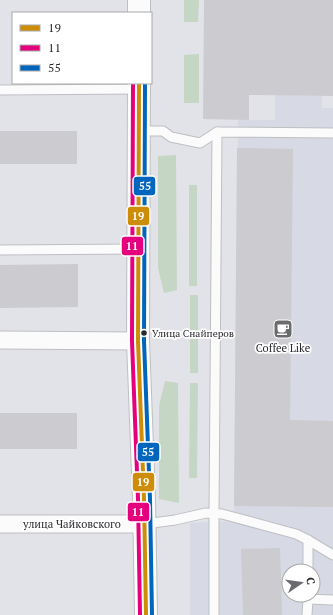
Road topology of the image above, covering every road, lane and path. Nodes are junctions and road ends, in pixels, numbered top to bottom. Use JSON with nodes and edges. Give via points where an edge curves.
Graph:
{"nodes":[{"id":1,"x":139,"y":0,"type":"edge"},
{"id":2,"x":139,"y":12,"type":"edge"},
{"id":3,"x":139,"y":86,"type":"edge"},
{"id":4,"x":0,"y":90,"type":"edge"},
{"id":5,"x":138,"y":131,"type":"junction"},
{"id":6,"x":217,"y":132,"type":"junction"},
{"id":7,"x":333,"y":133,"type":"edge"},
{"id":8,"x":138,"y":249,"type":"junction"},
{"id":9,"x":0,"y":250,"type":"edge"},
{"id":10,"x":0,"y":340,"type":"edge"},
{"id":11,"x":138,"y":341,"type":"junction"},
{"id":12,"x":214,"y":513,"type":"junction"},
{"id":13,"x":0,"y":524,"type":"edge"},
{"id":14,"x":145,"y":524,"type":"junction"},
{"id":15,"x":308,"y":540,"type":"junction"},
{"id":16,"x":333,"y":555,"type":"edge"},
{"id":17,"x":308,"y":563,"type":"edge"},
{"id":18,"x":321,"y":599,"type":"edge"},
{"id":19,"x":333,"y":600,"type":"edge"},
{"id":20,"x":308,"y":603,"type":"edge"},
{"id":21,"x":146,"y":615,"type":"edge"},
{"id":22,"x":214,"y":615,"type":"edge"},
{"id":23,"x":308,"y":615,"type":"edge"}],
"edges":[{"from":1,"to":2,"type":"main road"},
{"from":3,"to":4,"type":"lane"},
{"from":3,"to":5,"type":"main road"},
{"from":5,"to":6,"type":"lane","via":[[163,131],[171,137],[200,143]]},
{"from":5,"to":8,"type":"main road"},
{"from":6,"to":7,"type":"lane"},
{"from":6,"to":12,"type":"lane"},
{"from":8,"to":9,"type":"lane"},
{"from":8,"to":11,"type":"main road"},
{"from":10,"to":11,"type":"street"},
{"from":11,"to":14,"type":"main road"},
{"from":12,"to":14,"type":"lane"},
{"from":12,"to":15,"type":"lane","via":[[230,515],[296,534]]},
{"from":12,"to":22,"type":"lane"},
{"from":13,"to":14,"type":"street","name":"улица Чайковского"},
{"from":14,"to":21,"type":"main road"},
{"from":15,"to":16,"type":"lane"},
{"from":15,"to":17,"type":"lane"},
{"from":18,"to":19,"type":"lane"},
{"from":20,"to":23,"type":"lane"}]}
